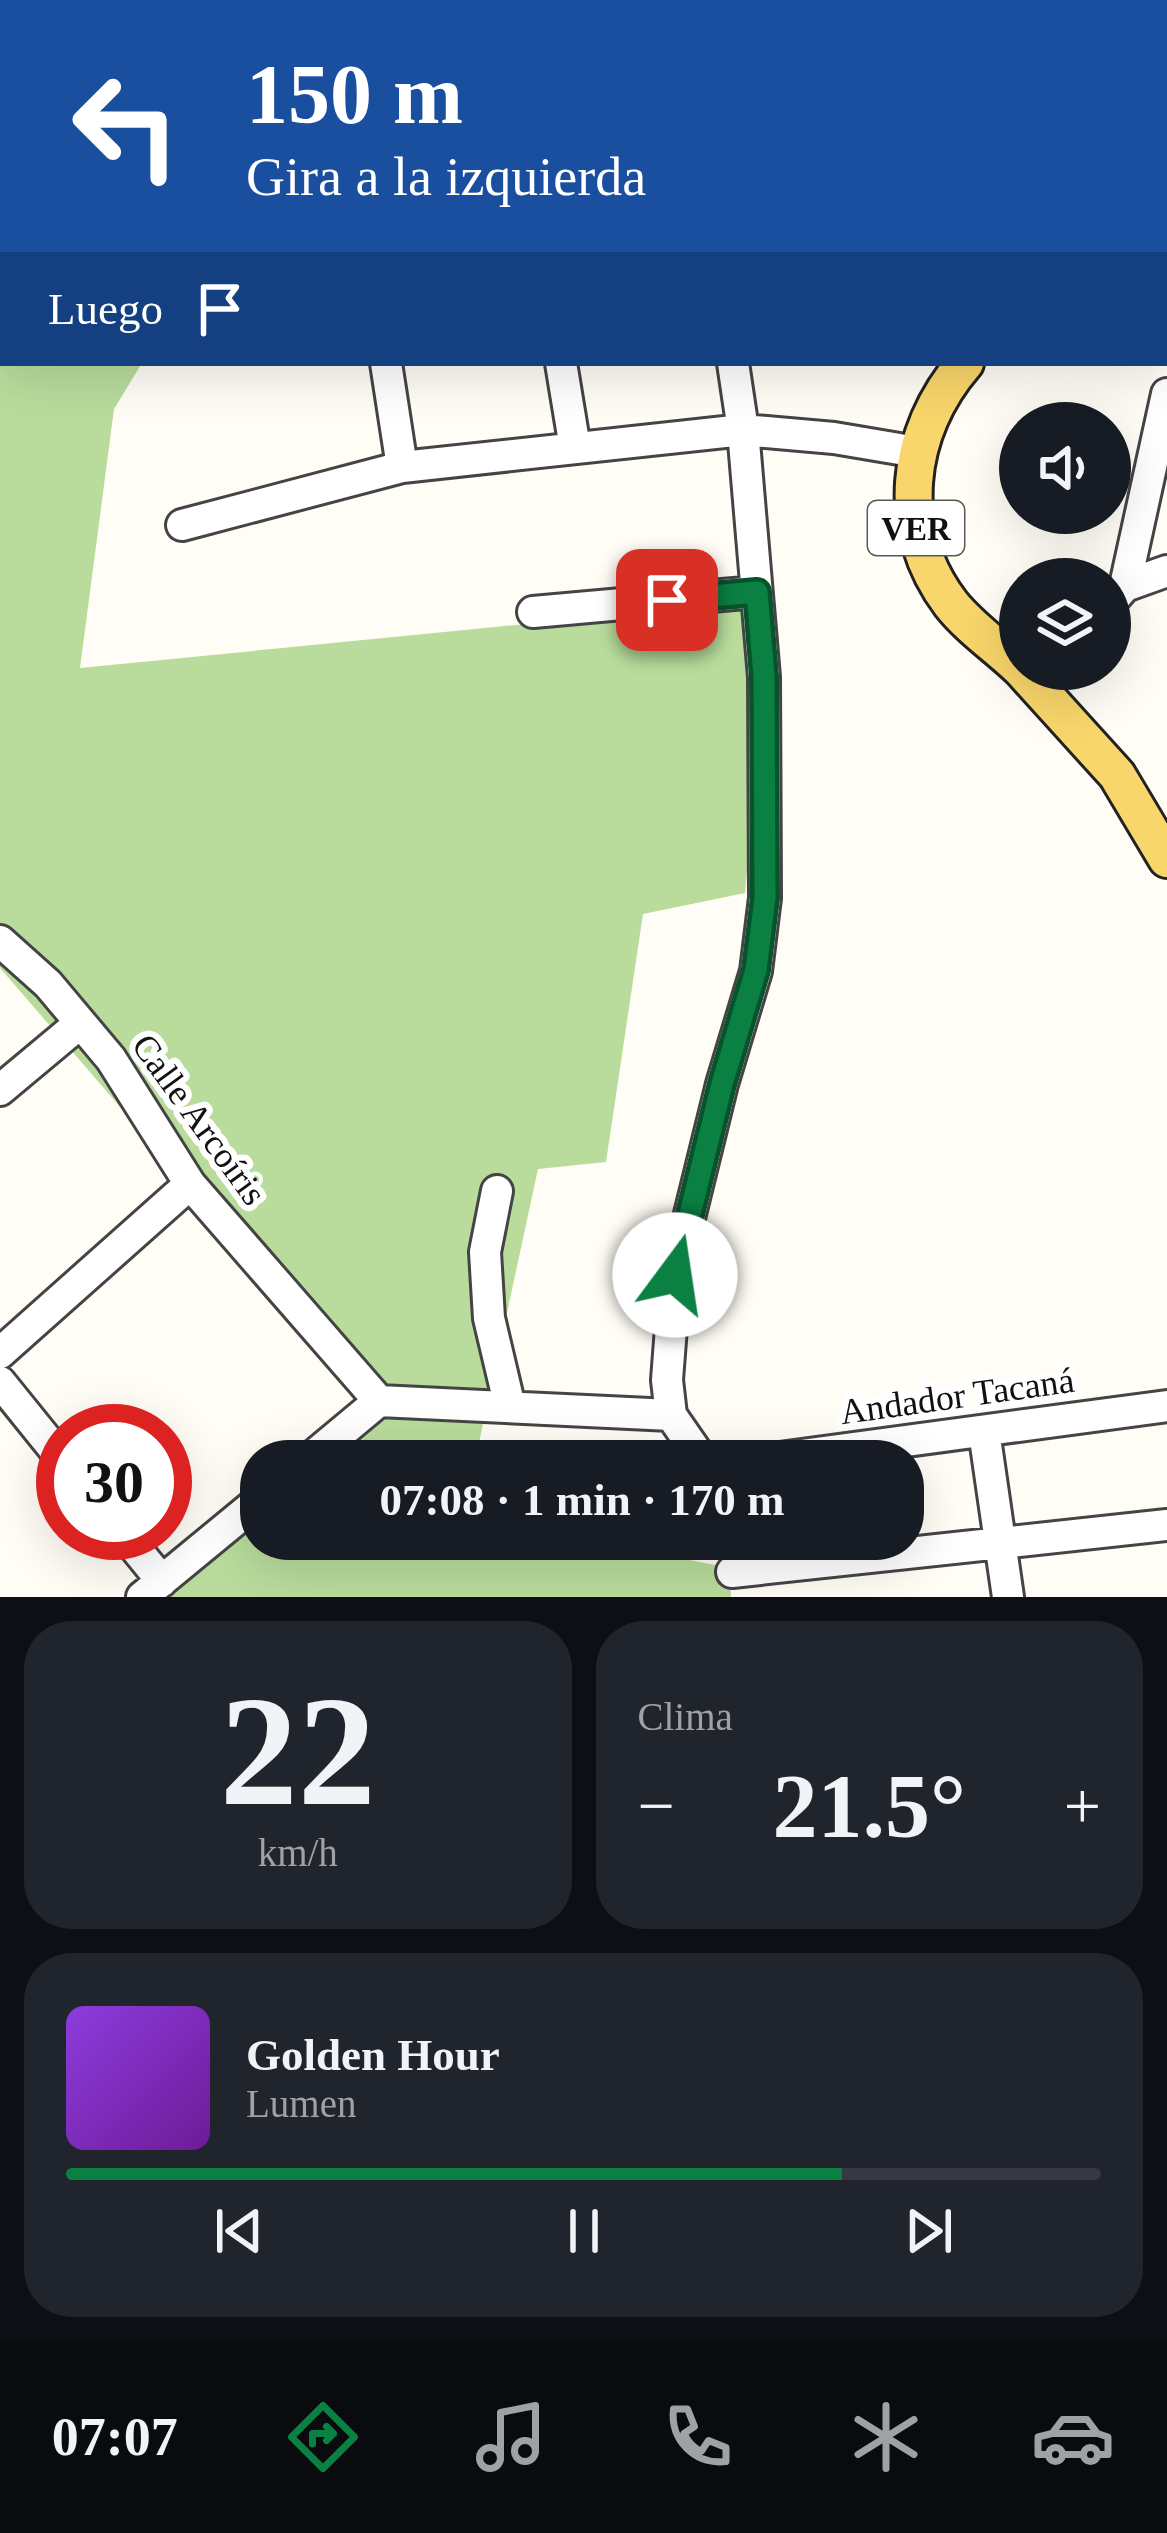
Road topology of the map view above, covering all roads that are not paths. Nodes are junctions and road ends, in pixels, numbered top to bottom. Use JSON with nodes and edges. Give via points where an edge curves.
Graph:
{"nodes":[{"id":1,"x":386,"y":366,"type":"edge"},
{"id":2,"x":562,"y":366,"type":"edge"},
{"id":3,"x":733,"y":366,"type":"edge"},
{"id":4,"x":963,"y":366,"type":"edge"},
{"id":5,"x":1167,"y":394,"type":"edge"},
{"id":6,"x":743,"y":430,"type":"junction"},
{"id":7,"x":1162,"y":441,"type":"edge"},
{"id":8,"x":575,"y":448,"type":"junction"},
{"id":9,"x":916,"y":452,"type":"junction"},
{"id":10,"x":402,"y":467,"type":"junction"},
{"id":11,"x":182,"y":525,"type":"dead end"},
{"id":12,"x":1129,"y":558,"type":"edge"},
{"id":13,"x":1167,"y":571,"type":"edge"},
{"id":14,"x":1131,"y":589,"type":"edge"},
{"id":15,"x":757,"y":592,"type":"junction"},
{"id":16,"x":533,"y":612,"type":"dead end"},
{"id":17,"x":999,"y":644,"type":"edge"},
{"id":18,"x":1047,"y":690,"type":"edge"},
{"id":19,"x":1167,"y":859,"type":"edge"},
{"id":20,"x":0,"y":941,"type":"edge"},
{"id":21,"x":79,"y":1024,"type":"junction"},
{"id":22,"x":0,"y":1090,"type":"edge"},
{"id":23,"x":190,"y":1184,"type":"junction"},
{"id":24,"x":496,"y":1191,"type":"dead end"},
{"id":25,"x":0,"y":1353,"type":"edge"},
{"id":26,"x":0,"y":1382,"type":"edge"},
{"id":27,"x":380,"y":1401,"type":"junction"},
{"id":28,"x":1167,"y":1406,"type":"edge"},
{"id":29,"x":510,"y":1407,"type":"junction"},
{"id":30,"x":671,"y":1414,"type":"junction"},
{"id":31,"x":36,"y":1427,"type":"edge"},
{"id":32,"x":984,"y":1431,"type":"junction"},
{"id":33,"x":333,"y":1440,"type":"edge"},
{"id":34,"x":689,"y":1440,"type":"edge"},
{"id":35,"x":916,"y":1440,"type":"edge"},
{"id":36,"x":240,"y":1516,"type":"edge"},
{"id":37,"x":1167,"y":1525,"type":"edge"},
{"id":38,"x":999,"y":1542,"type":"junction"},
{"id":39,"x":137,"y":1560,"type":"edge"},
{"id":40,"x":732,"y":1572,"type":"dead end"},
{"id":41,"x":152,"y":1589,"type":"edge"},
{"id":42,"x":1009,"y":1597,"type":"edge"}],
"edges":[{"from":1,"to":10,"type":"street"},
{"from":2,"to":8,"type":"street"},
{"from":3,"to":6,"type":"street"},
{"from":4,"to":9,"type":"main road","number":"VER"},
{"from":5,"to":7,"type":"street"},
{"from":6,"to":8,"type":"street"},
{"from":6,"to":9,"type":"street"},
{"from":6,"to":15,"type":"street"},
{"from":7,"to":12,"type":"street"},
{"from":8,"to":10,"type":"street"},
{"from":9,"to":17,"type":"main road","number":"VER","via":[[911,511],[924,559],[952,605]]},
{"from":10,"to":11,"type":"street"},
{"from":13,"to":14,"type":"street"},
{"from":15,"to":16,"type":"street"},
{"from":15,"to":30,"type":"street","via":[[765,898],[756,970],[675,1275]]},
{"from":18,"to":19,"type":"main road","number":"VER","via":[[1117,775]]},
{"from":20,"to":21,"type":"street","name":"Calle Arcoíris"},
{"from":21,"to":22,"type":"street"},
{"from":21,"to":23,"type":"street","name":"Calle Arcoíris","via":[[111,1059]]},
{"from":23,"to":25,"type":"street"},
{"from":23,"to":27,"type":"street","name":"Calle Arcoíris"},
{"from":24,"to":29,"type":"street","via":[[485,1252],[489,1318]]},
{"from":26,"to":31,"type":"street"},
{"from":27,"to":29,"type":"street"},
{"from":27,"to":33,"type":"street"},
{"from":28,"to":32,"type":"street","name":"Andador Tacaná"},
{"from":29,"to":30,"type":"street"},
{"from":30,"to":34,"type":"street"},
{"from":32,"to":35,"type":"street","name":"Andador Tacaná"},
{"from":32,"to":38,"type":"street"},
{"from":36,"to":41,"type":"street"},
{"from":37,"to":38,"type":"street"},
{"from":38,"to":40,"type":"street"},
{"from":38,"to":42,"type":"street"},
{"from":39,"to":41,"type":"street"}]}
